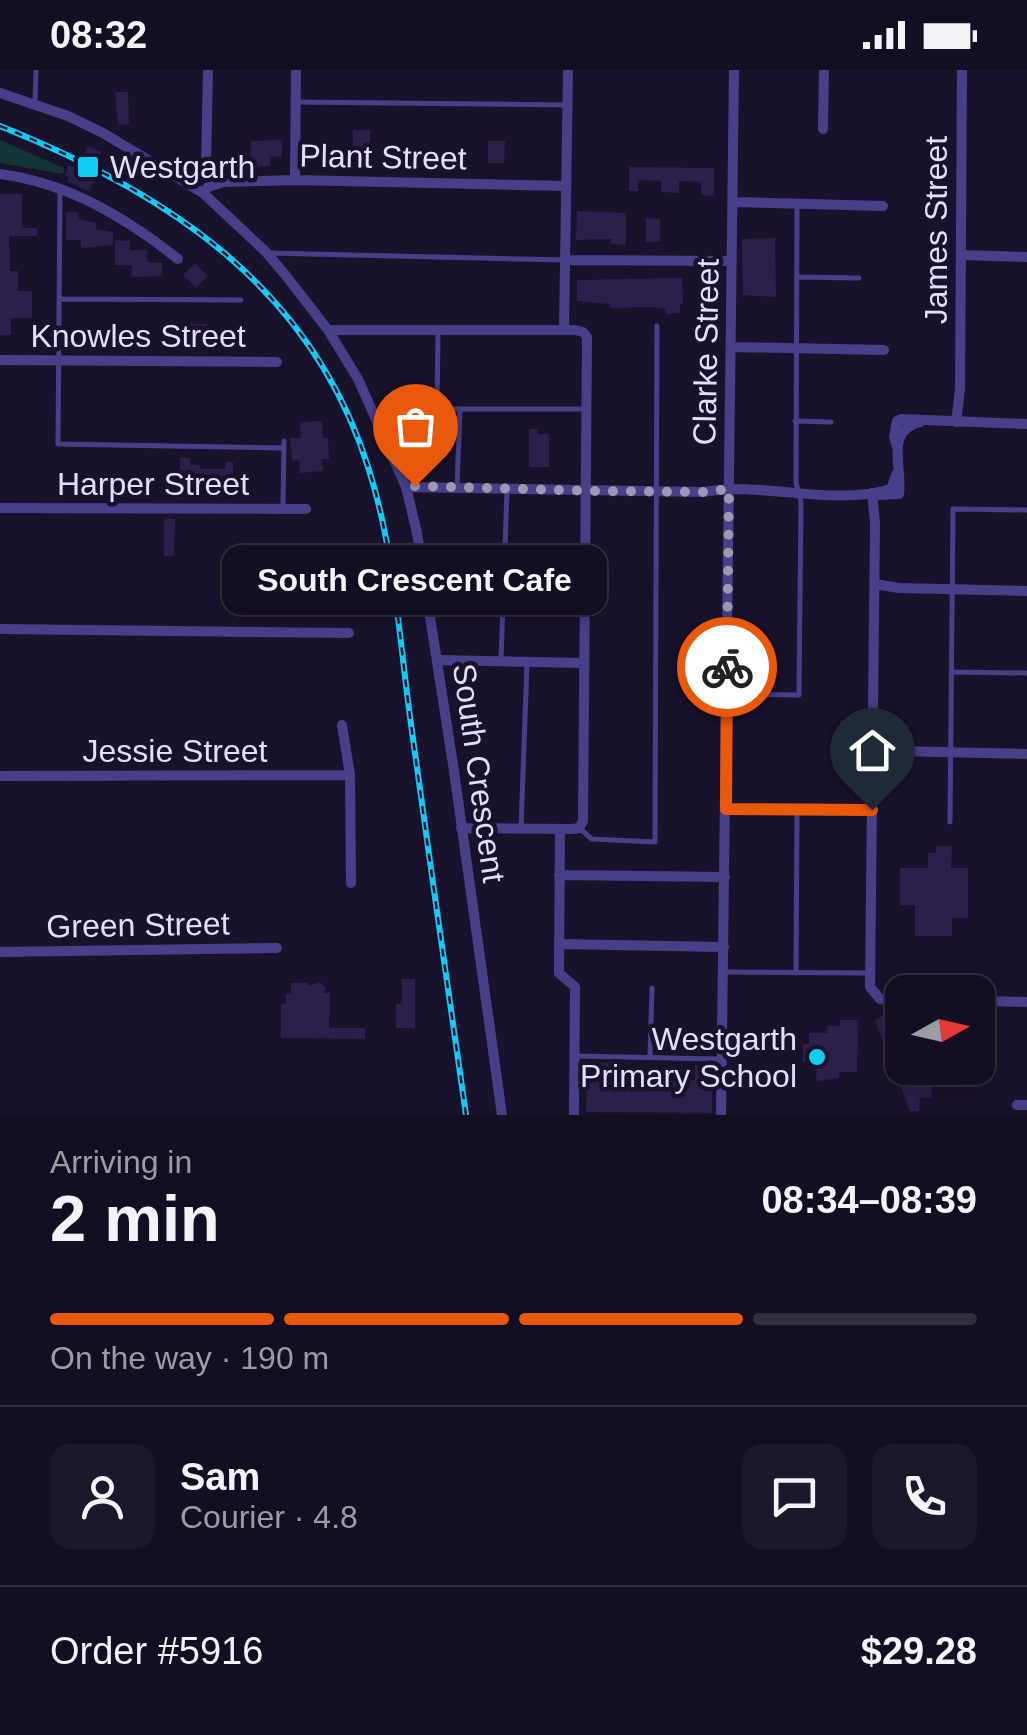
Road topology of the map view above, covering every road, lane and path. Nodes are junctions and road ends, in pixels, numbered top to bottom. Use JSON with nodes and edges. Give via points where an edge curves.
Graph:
{"nodes":[{"id":1,"x":36,"y":70,"type":"edge"},
{"id":2,"x":208,"y":70,"type":"edge"},
{"id":3,"x":296,"y":70,"type":"edge"},
{"id":4,"x":568,"y":70,"type":"edge"},
{"id":5,"x":734,"y":70,"type":"edge"},
{"id":6,"x":824,"y":70,"type":"edge"},
{"id":7,"x":962,"y":70,"type":"edge"},
{"id":8,"x":0,"y":93,"type":"edge"},
{"id":9,"x":296,"y":102,"type":"junction"},
{"id":10,"x":35,"y":105,"type":"junction"},
{"id":11,"x":567,"y":105,"type":"junction"},
{"id":12,"x":823,"y":128,"type":"dead end"},
{"id":13,"x":0,"y":174,"type":"edge"},
{"id":14,"x":294,"y":180,"type":"junction"},
{"id":15,"x":213,"y":184,"type":"junction"},
{"id":16,"x":566,"y":186,"type":"junction"},
{"id":17,"x":60,"y":187,"type":"junction"},
{"id":18,"x":203,"y":193,"type":"junction"},
{"id":19,"x":732,"y":202,"type":"junction"},
{"id":20,"x":797,"y":203,"type":"junction"},
{"id":21,"x":884,"y":206,"type":"dead end"},
{"id":22,"x":266,"y":252,"type":"junction"},
{"id":23,"x":961,"y":255,"type":"junction"},
{"id":24,"x":1027,"y":257,"type":"edge"},
{"id":25,"x":178,"y":258,"type":"dead end"},
{"id":26,"x":565,"y":260,"type":"junction"},
{"id":27,"x":732,"y":261,"type":"junction"},
{"id":28,"x":796,"y":277,"type":"junction"},
{"id":29,"x":859,"y":278,"type":"dead end"},
{"id":30,"x":59,"y":300,"type":"junction"},
{"id":31,"x":240,"y":300,"type":"dead end"},
{"id":32,"x":658,"y":326,"type":"dead end"},
{"id":33,"x":438,"y":329,"type":"junction"},
{"id":34,"x":328,"y":330,"type":"junction"},
{"id":35,"x":564,"y":330,"type":"junction"},
{"id":36,"x":730,"y":347,"type":"junction"},
{"id":37,"x":796,"y":348,"type":"junction"},
{"id":38,"x":884,"y":350,"type":"dead end"},
{"id":39,"x":0,"y":360,"type":"edge"},
{"id":40,"x":59,"y":360,"type":"junction"},
{"id":41,"x":276,"y":362,"type":"dead end"},
{"id":42,"x":460,"y":409,"type":"junction"},
{"id":43,"x":587,"y":409,"type":"junction"},
{"id":44,"x":795,"y":421,"type":"junction"},
{"id":45,"x":831,"y":422,"type":"dead end"},
{"id":46,"x":959,"y":422,"type":"junction"},
{"id":47,"x":1027,"y":424,"type":"edge"},
{"id":48,"x":406,"y":487,"type":"junction"},
{"id":49,"x":457,"y":487,"type":"junction"},
{"id":50,"x":507,"y":488,"type":"junction"},
{"id":51,"x":585,"y":490,"type":"junction"},
{"id":52,"x":656,"y":491,"type":"junction"},
{"id":53,"x":729,"y":492,"type":"junction"},
{"id":54,"x":798,"y":493,"type":"junction"},
{"id":55,"x":876,"y":493,"type":"junction"},
{"id":56,"x":0,"y":508,"type":"edge"},
{"id":57,"x":282,"y":509,"type":"junction"},
{"id":58,"x":306,"y":509,"type":"dead end"},
{"id":59,"x":1027,"y":510,"type":"edge"},
{"id":60,"x":504,"y":574,"type":"junction"},
{"id":61,"x":584,"y":574,"type":"junction"},
{"id":62,"x":874,"y":588,"type":"junction"},
{"id":63,"x":952,"y":590,"type":"junction"},
{"id":64,"x":1027,"y":591,"type":"edge"},
{"id":65,"x":0,"y":629,"type":"edge"},
{"id":66,"x":348,"y":633,"type":"dead end"},
{"id":67,"x":437,"y":660,"type":"junction"},
{"id":68,"x":501,"y":660,"type":"junction"},
{"id":69,"x":527,"y":661,"type":"junction"},
{"id":70,"x":583,"y":663,"type":"junction"},
{"id":71,"x":951,"y":672,"type":"junction"},
{"id":72,"x":1027,"y":673,"type":"edge"},
{"id":73,"x":727,"y":694,"type":"junction"},
{"id":74,"x":342,"y":725,"type":"dead end"},
{"id":75,"x":873,"y":751,"type":"junction"},
{"id":76,"x":951,"y":752,"type":"junction"},
{"id":77,"x":1027,"y":754,"type":"edge"},
{"id":78,"x":0,"y":776,"type":"edge"},
{"id":79,"x":350,"y":776,"type":"junction"},
{"id":80,"x":726,"y":809,"type":"junction"},
{"id":81,"x":798,"y":810,"type":"junction"},
{"id":82,"x":872,"y":810,"type":"junction"},
{"id":83,"x":950,"y":822,"type":"dead end"},
{"id":84,"x":462,"y":828,"type":"junction"},
{"id":85,"x":521,"y":828,"type":"junction"},
{"id":86,"x":579,"y":828,"type":"junction"},
{"id":87,"x":560,"y":829,"type":"junction"},
{"id":88,"x":559,"y":876,"type":"junction"},
{"id":89,"x":725,"y":876,"type":"junction"},
{"id":90,"x":351,"y":883,"type":"dead end"},
{"id":91,"x":558,"y":944,"type":"junction"},
{"id":92,"x":724,"y":947,"type":"junction"},
{"id":93,"x":277,"y":948,"type":"dead end"},
{"id":94,"x":0,"y":952,"type":"edge"},
{"id":95,"x":723,"y":972,"type":"junction"},
{"id":96,"x":796,"y":973,"type":"junction"},
{"id":97,"x":871,"y":973,"type":"junction"},
{"id":98,"x":652,"y":988,"type":"dead end"},
{"id":99,"x":885,"y":997,"type":"edge"},
{"id":100,"x":995,"y":1001,"type":"edge"},
{"id":101,"x":1027,"y":1002,"type":"edge"},
{"id":102,"x":574,"y":1056,"type":"junction"},
{"id":103,"x":650,"y":1057,"type":"junction"},
{"id":104,"x":722,"y":1059,"type":"junction"},
{"id":105,"x":502,"y":1115,"type":"edge"},
{"id":106,"x":574,"y":1115,"type":"edge"},
{"id":107,"x":721,"y":1115,"type":"edge"}],
"edges":[{"from":1,"to":10,"type":"lane"},
{"from":2,"to":15,"type":"street","via":[[206,166]]},
{"from":3,"to":9,"type":"street"},
{"from":4,"to":11,"type":"street"},
{"from":5,"to":19,"type":"street","name":"Clarke Street"},
{"from":6,"to":12,"type":"street"},
{"from":7,"to":23,"type":"street","name":"James Street"},
{"from":8,"to":10,"type":"street","name":"South Crescent"},
{"from":9,"to":11,"type":"lane"},
{"from":9,"to":14,"type":"street"},
{"from":10,"to":18,"type":"street","name":"South Crescent","via":[[103,133]]},
{"from":11,"to":16,"type":"street"},
{"from":13,"to":17,"type":"street"},
{"from":14,"to":15,"type":"street","name":"Plant Street"},
{"from":14,"to":16,"type":"street","name":"Plant Street"},
{"from":15,"to":18,"type":"street"},
{"from":16,"to":26,"type":"street"},
{"from":17,"to":25,"type":"street","via":[[98,204]]},
{"from":17,"to":30,"type":"lane"},
{"from":18,"to":22,"type":"street","name":"South Crescent"},
{"from":19,"to":20,"type":"street"},
{"from":19,"to":27,"type":"street","name":"Clarke Street"},
{"from":20,"to":21,"type":"street"},
{"from":20,"to":28,"type":"lane"},
{"from":22,"to":26,"type":"lane"},
{"from":22,"to":34,"type":"street","name":"South Crescent"},
{"from":23,"to":24,"type":"street"},
{"from":23,"to":46,"type":"street","name":"James Street"},
{"from":26,"to":27,"type":"street"},
{"from":26,"to":35,"type":"street"},
{"from":27,"to":36,"type":"street","name":"Clarke Street"},
{"from":28,"to":29,"type":"lane"},
{"from":28,"to":37,"type":"lane"},
{"from":30,"to":31,"type":"lane"},
{"from":30,"to":40,"type":"lane"},
{"from":32,"to":52,"type":"lane"},
{"from":33,"to":34,"type":"street"},
{"from":33,"to":35,"type":"street"},
{"from":33,"to":42,"type":"lane","via":[[436,409]]},
{"from":34,"to":48,"type":"street","name":"South Crescent","via":[[358,378]]},
{"from":35,"to":43,"type":"street","via":[[587,337]]},
{"from":36,"to":37,"type":"street"},
{"from":36,"to":53,"type":"street","name":"Clarke Street"},
{"from":37,"to":38,"type":"street"},
{"from":37,"to":44,"type":"lane"},
{"from":39,"to":40,"type":"street","name":"Knowles Street"},
{"from":40,"to":41,"type":"street","name":"Knowles Street"},
{"from":40,"to":57,"type":"lane","via":[[58,444],[284,444]]},
{"from":42,"to":43,"type":"lane"},
{"from":42,"to":49,"type":"lane"},
{"from":43,"to":51,"type":"street"},
{"from":44,"to":45,"type":"lane"},
{"from":44,"to":54,"type":"lane"},
{"from":46,"to":47,"type":"street"},
{"from":46,"to":55,"type":"street","via":[[904,428],[894,492]]},
{"from":48,"to":49,"type":"street"},
{"from":48,"to":67,"type":"street","name":"South Crescent"},
{"from":49,"to":50,"type":"street"},
{"from":50,"to":51,"type":"street"},
{"from":50,"to":60,"type":"lane"},
{"from":51,"to":52,"type":"street"},
{"from":51,"to":61,"type":"street"},
{"from":52,"to":53,"type":"street"},
{"from":52,"to":86,"type":"lane","via":[[654,842],[592,839]]},
{"from":53,"to":54,"type":"street"},
{"from":53,"to":73,"type":"street","name":"Clarke Street"},
{"from":54,"to":55,"type":"street"},
{"from":54,"to":73,"type":"lane","via":[[799,695]]},
{"from":55,"to":62,"type":"street"},
{"from":56,"to":57,"type":"street","name":"Harper Street"},
{"from":57,"to":58,"type":"street","name":"Harper Street"},
{"from":59,"to":63,"type":"lane","via":[[953,509]]},
{"from":60,"to":61,"type":"lane"},
{"from":60,"to":68,"type":"lane"},
{"from":61,"to":70,"type":"street"},
{"from":62,"to":63,"type":"street"},
{"from":62,"to":75,"type":"street"},
{"from":63,"to":64,"type":"street"},
{"from":63,"to":71,"type":"lane"},
{"from":65,"to":66,"type":"street"},
{"from":67,"to":68,"type":"street"},
{"from":67,"to":84,"type":"street","name":"South Crescent"},
{"from":68,"to":69,"type":"street"},
{"from":69,"to":70,"type":"street"},
{"from":69,"to":85,"type":"lane"},
{"from":70,"to":86,"type":"street"},
{"from":71,"to":72,"type":"lane"},
{"from":71,"to":76,"type":"lane"},
{"from":73,"to":80,"type":"street","name":"Clarke Street"},
{"from":74,"to":79,"type":"street"},
{"from":75,"to":76,"type":"street"},
{"from":75,"to":82,"type":"street"},
{"from":76,"to":77,"type":"street"},
{"from":76,"to":83,"type":"lane"},
{"from":78,"to":79,"type":"street","name":"Jessie Street"},
{"from":79,"to":90,"type":"street"},
{"from":80,"to":81,"type":"street"},
{"from":80,"to":89,"type":"street","name":"Clarke Street"},
{"from":81,"to":82,"type":"street"},
{"from":81,"to":96,"type":"lane"},
{"from":82,"to":97,"type":"street"},
{"from":84,"to":85,"type":"street"},
{"from":84,"to":105,"type":"street","name":"South Crescent"},
{"from":85,"to":87,"type":"street"},
{"from":86,"to":87,"type":"street"},
{"from":87,"to":88,"type":"street"},
{"from":88,"to":89,"type":"street"},
{"from":88,"to":91,"type":"street"},
{"from":89,"to":92,"type":"street","name":"Clarke Street"},
{"from":91,"to":92,"type":"street"},
{"from":91,"to":102,"type":"street","via":[[559,973],[575,987]]},
{"from":92,"to":95,"type":"street","name":"Clarke Street"},
{"from":93,"to":94,"type":"street","name":"Green Street"},
{"from":95,"to":96,"type":"lane"},
{"from":95,"to":104,"type":"street","name":"Clarke Street"},
{"from":96,"to":97,"type":"lane"},
{"from":97,"to":99,"type":"street","via":[[870,987]]},
{"from":98,"to":103,"type":"lane"},
{"from":100,"to":101,"type":"street"},
{"from":102,"to":103,"type":"lane"},
{"from":102,"to":106,"type":"street"},
{"from":103,"to":104,"type":"lane"},
{"from":104,"to":107,"type":"street","name":"Clarke Street"}]}
